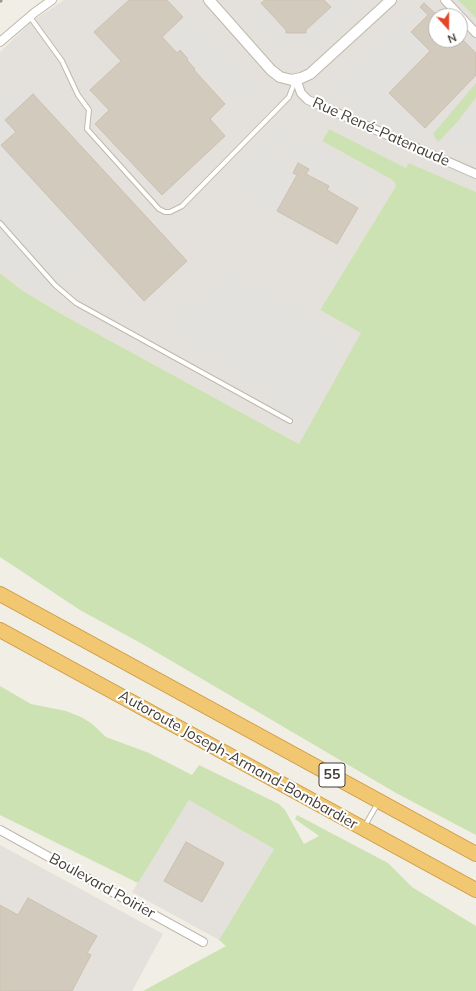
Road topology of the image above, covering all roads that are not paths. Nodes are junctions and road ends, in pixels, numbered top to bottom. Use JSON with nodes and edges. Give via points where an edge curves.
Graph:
{"nodes":[{"id":1,"x":52,"y":0,"type":"edge"},
{"id":2,"x":209,"y":0,"type":"edge"},
{"id":3,"x":391,"y":0,"type":"edge"},
{"id":4,"x":445,"y":0,"type":"edge"},
{"id":5,"x":30,"y":16,"type":"junction"},
{"id":6,"x":476,"y":33,"type":"edge"},
{"id":7,"x":0,"y":42,"type":"edge"},
{"id":8,"x":296,"y":79,"type":"junction"},
{"id":9,"x":476,"y":174,"type":"edge"},
{"id":10,"x":0,"y":223,"type":"edge"},
{"id":11,"x":290,"y":421,"type":"dead end"},
{"id":12,"x":0,"y":586,"type":"edge"},
{"id":13,"x":0,"y":594,"type":"edge"},
{"id":14,"x":42,"y":617,"type":"junction"},
{"id":15,"x":2,"y":631,"type":"edge"},
{"id":16,"x":379,"y":801,"type":"junction"},
{"id":17,"x":363,"y":829,"type":"junction"},
{"id":18,"x":0,"y":830,"type":"edge"},
{"id":19,"x":476,"y":854,"type":"edge"},
{"id":20,"x":476,"y":890,"type":"edge"},
{"id":21,"x":203,"y":942,"type":"dead end"}],
"edges":[{"from":1,"to":5,"type":"street"},
{"from":2,"to":8,"type":"street","via":[[274,73],[284,78]]},
{"from":3,"to":8,"type":"street","via":[[310,74]]},
{"from":4,"to":6,"type":"street"},
{"from":5,"to":7,"type":"street"},
{"from":5,"to":8,"type":"lane","via":[[62,61],[78,95],[89,110],[87,129],[159,209],[165,212],[182,206],[292,94]]},
{"from":8,"to":9,"type":"street","name":"Rue René-Patenaude","via":[[301,93],[308,100]]},
{"from":10,"to":11,"type":"lane","via":[[55,285],[76,303]]},
{"from":12,"to":14,"type":"highway"},
{"from":13,"to":14,"type":"highway","name":"Autoroute Joseph-Armand-Bombardier","number":"55"},
{"from":14,"to":16,"type":"highway","name":"Autoroute Joseph-Armand-Bombardier","number":"55"},
{"from":15,"to":17,"type":"highway","name":"Autoroute Joseph-Armand-Bombardier","number":"55"},
{"from":16,"to":17,"type":"lane"},
{"from":16,"to":19,"type":"highway","name":"Autoroute Joseph-Armand-Bombardier","number":"55"},
{"from":17,"to":20,"type":"highway","name":"Autoroute Joseph-Armand-Bombardier","number":"55"},
{"from":18,"to":21,"type":"street","name":"Boulevard Poirier"}]}
